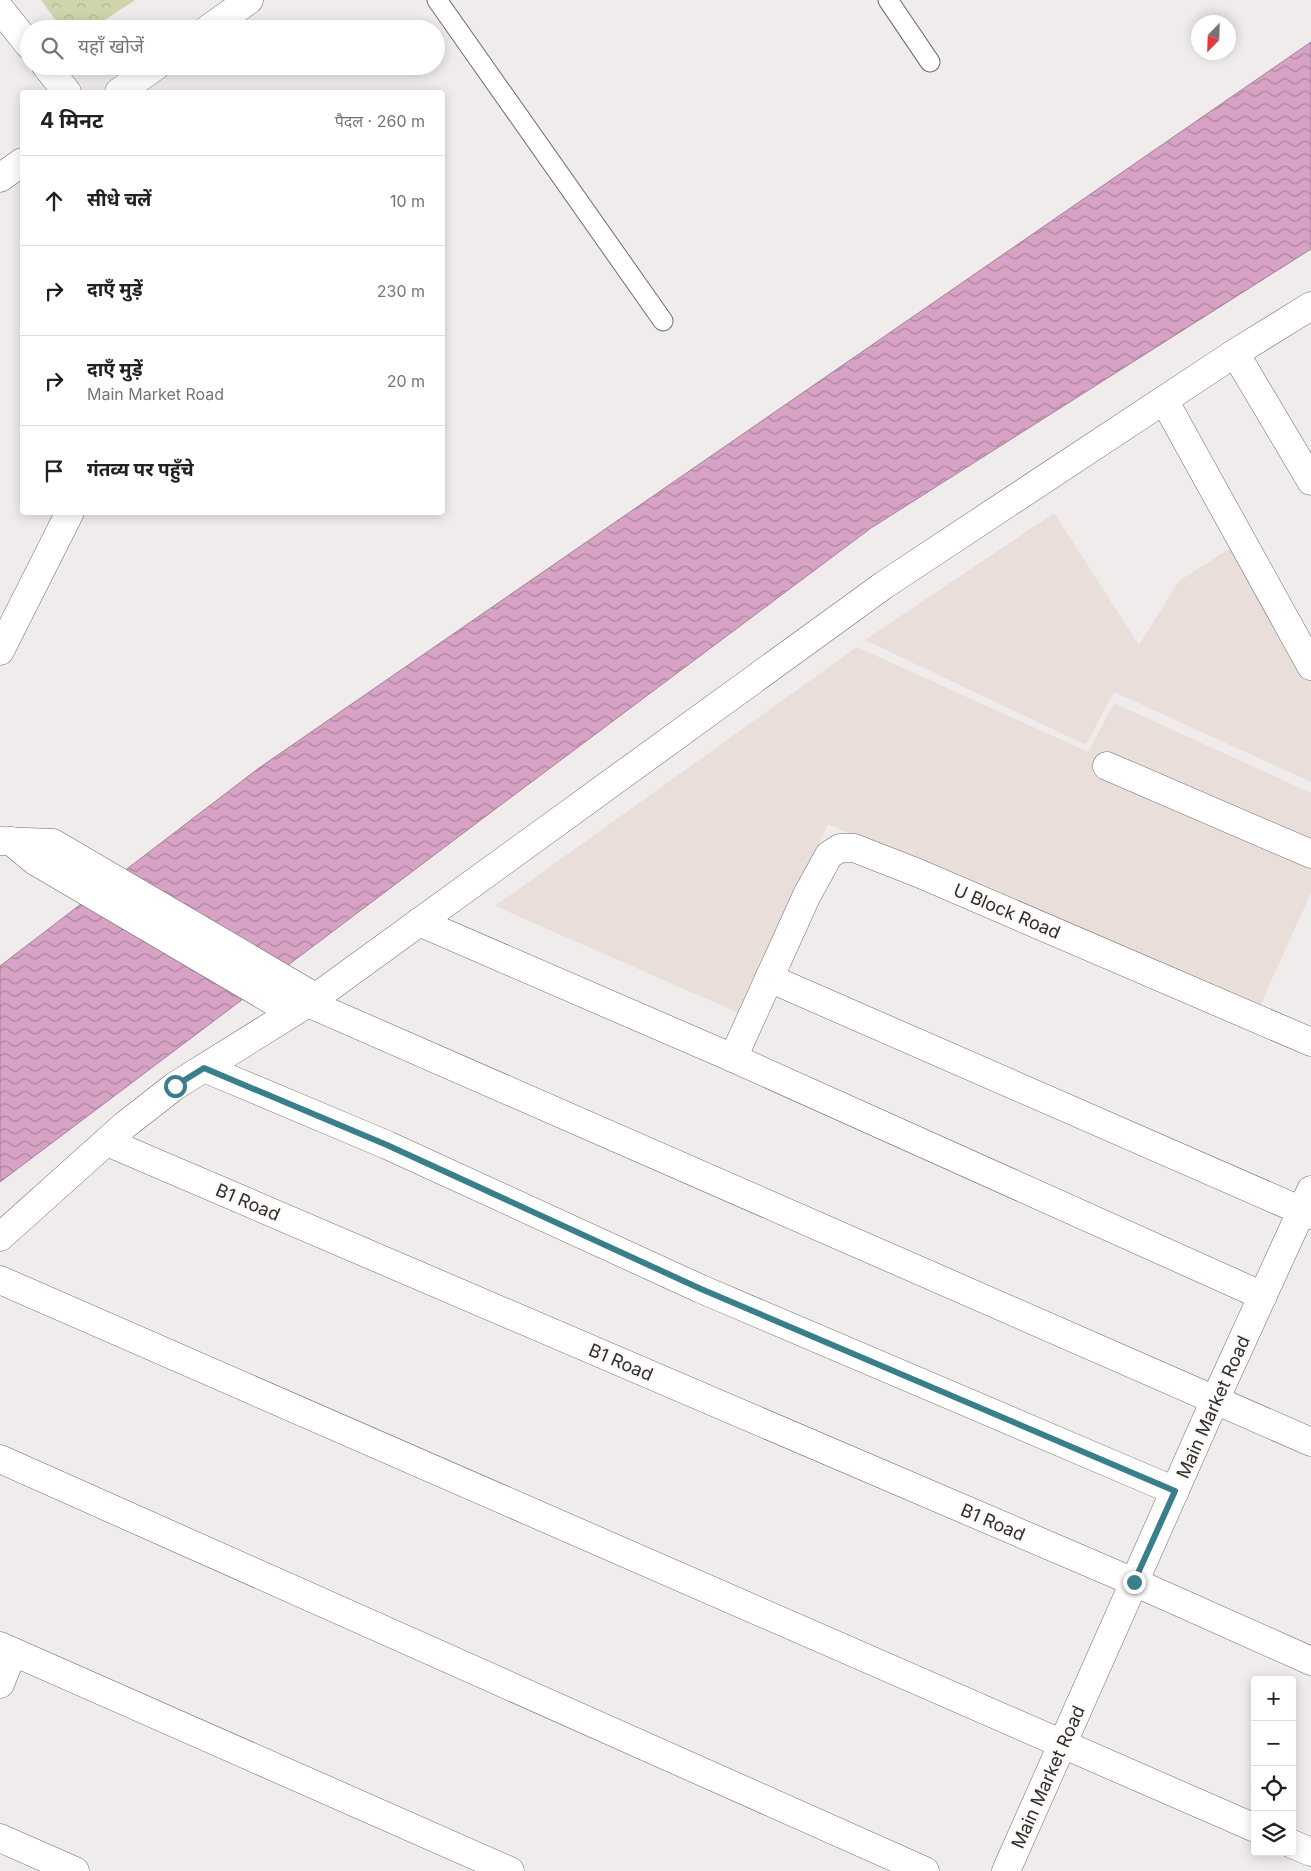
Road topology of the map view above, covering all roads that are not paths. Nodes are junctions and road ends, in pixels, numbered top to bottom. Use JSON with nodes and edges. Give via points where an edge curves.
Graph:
{"nodes":[{"id":1,"x":249,"y":0,"type":"edge"},
{"id":2,"x":437,"y":0,"type":"edge"},
{"id":3,"x":888,"y":0,"type":"edge"},
{"id":4,"x":0,"y":9,"type":"edge"},
{"id":5,"x":221,"y":20,"type":"edge"},
{"id":6,"x":20,"y":34,"type":"edge"},
{"id":7,"x":930,"y":62,"type":"dead end"},
{"id":8,"x":53,"y":75,"type":"edge"},
{"id":9,"x":143,"y":75,"type":"edge"},
{"id":10,"x":65,"y":90,"type":"edge"},
{"id":11,"x":122,"y":90,"type":"edge"},
{"id":12,"x":20,"y":163,"type":"edge"},
{"id":13,"x":0,"y":178,"type":"edge"},
{"id":14,"x":1311,"y":306,"type":"edge"},
{"id":15,"x":663,"y":321,"type":"dead end"},
{"id":16,"x":1235,"y":353,"type":"junction"},
{"id":17,"x":1164,"y":400,"type":"junction"},
{"id":18,"x":1311,"y":480,"type":"edge"},
{"id":19,"x":68,"y":515,"type":"edge"},
{"id":20,"x":0,"y":650,"type":"edge"},
{"id":21,"x":1311,"y":666,"type":"edge"},
{"id":22,"x":1107,"y":766,"type":"dead end"},
{"id":23,"x":5,"y":841,"type":"edge"},
{"id":24,"x":44,"y":852,"type":"junction"},
{"id":25,"x":1311,"y":854,"type":"edge"},
{"id":26,"x":419,"y":922,"type":"junction"},
{"id":27,"x":769,"y":978,"type":"junction"},
{"id":28,"x":301,"y":999,"type":"junction"},
{"id":29,"x":1311,"y":1042,"type":"edge"},
{"id":30,"x":733,"y":1058,"type":"junction"},
{"id":31,"x":204,"y":1068,"type":"junction"},
{"id":32,"x":107,"y":1142,"type":"junction"},
{"id":33,"x":1308,"y":1205,"type":"edge"},
{"id":34,"x":0,"y":1237,"type":"edge"},
{"id":35,"x":0,"y":1280,"type":"edge"},
{"id":36,"x":1263,"y":1296,"type":"junction"},
{"id":37,"x":1215,"y":1400,"type":"junction"},
{"id":38,"x":1311,"y":1442,"type":"edge"},
{"id":39,"x":0,"y":1459,"type":"edge"},
{"id":40,"x":1175,"y":1491,"type":"junction"},
{"id":41,"x":1134,"y":1582,"type":"junction"},
{"id":42,"x":7,"y":1650,"type":"edge"},
{"id":43,"x":1311,"y":1661,"type":"edge"},
{"id":44,"x":0,"y":1684,"type":"edge"},
{"id":45,"x":1063,"y":1744,"type":"junction"},
{"id":46,"x":1251,"y":1826,"type":"edge"},
{"id":47,"x":0,"y":1838,"type":"edge"},
{"id":48,"x":1296,"y":1846,"type":"edge"},
{"id":49,"x":1311,"y":1852,"type":"edge"},
{"id":50,"x":74,"y":1871,"type":"edge"},
{"id":51,"x":510,"y":1871,"type":"edge"},
{"id":52,"x":924,"y":1871,"type":"edge"},
{"id":53,"x":1006,"y":1871,"type":"edge"}],
"edges":[{"from":1,"to":5,"type":"street"},
{"from":2,"to":15,"type":"lane"},
{"from":3,"to":7,"type":"lane"},
{"from":4,"to":6,"type":"street"},
{"from":8,"to":10,"type":"street"},
{"from":9,"to":11,"type":"street"},
{"from":12,"to":13,"type":"street"},
{"from":14,"to":16,"type":"street"},
{"from":16,"to":17,"type":"street"},
{"from":16,"to":18,"type":"street"},
{"from":17,"to":21,"type":"street"},
{"from":17,"to":26,"type":"street","via":[[884,585]]},
{"from":19,"to":20,"type":"street"},
{"from":22,"to":25,"type":"street"},
{"from":23,"to":24,"type":"street"},
{"from":24,"to":28,"type":"street"},
{"from":24,"to":28,"type":"street","via":[[268,999]]},
{"from":26,"to":28,"type":"street"},
{"from":26,"to":30,"type":"street"},
{"from":27,"to":29,"type":"street","name":"U Block Road","via":[[829,855],[840,848],[854,848]]},
{"from":27,"to":30,"type":"street","name":"U Block Road"},
{"from":27,"to":33,"type":"street"},
{"from":28,"to":31,"type":"street"},
{"from":28,"to":37,"type":"street"},
{"from":30,"to":36,"type":"street"},
{"from":31,"to":32,"type":"street","via":[[125,1124]]},
{"from":31,"to":40,"type":"street","via":[[387,1145],[701,1289]]},
{"from":32,"to":34,"type":"street"},
{"from":32,"to":41,"type":"street","name":"B1 Road"},
{"from":33,"to":36,"type":"street","name":"Main Market Road"},
{"from":35,"to":45,"type":"street"},
{"from":36,"to":37,"type":"street","name":"Main Market Road"},
{"from":37,"to":38,"type":"street"},
{"from":37,"to":40,"type":"street","name":"Main Market Road"},
{"from":39,"to":52,"type":"street"},
{"from":40,"to":41,"type":"street","name":"Main Market Road"},
{"from":41,"to":43,"type":"street","name":"B1 Road"},
{"from":41,"to":45,"type":"street","name":"Main Market Road"},
{"from":42,"to":44,"type":"street"},
{"from":42,"to":51,"type":"street"},
{"from":45,"to":46,"type":"street"},
{"from":45,"to":53,"type":"street","name":"Main Market Road"},
{"from":47,"to":50,"type":"street"},
{"from":48,"to":49,"type":"street"}]}
